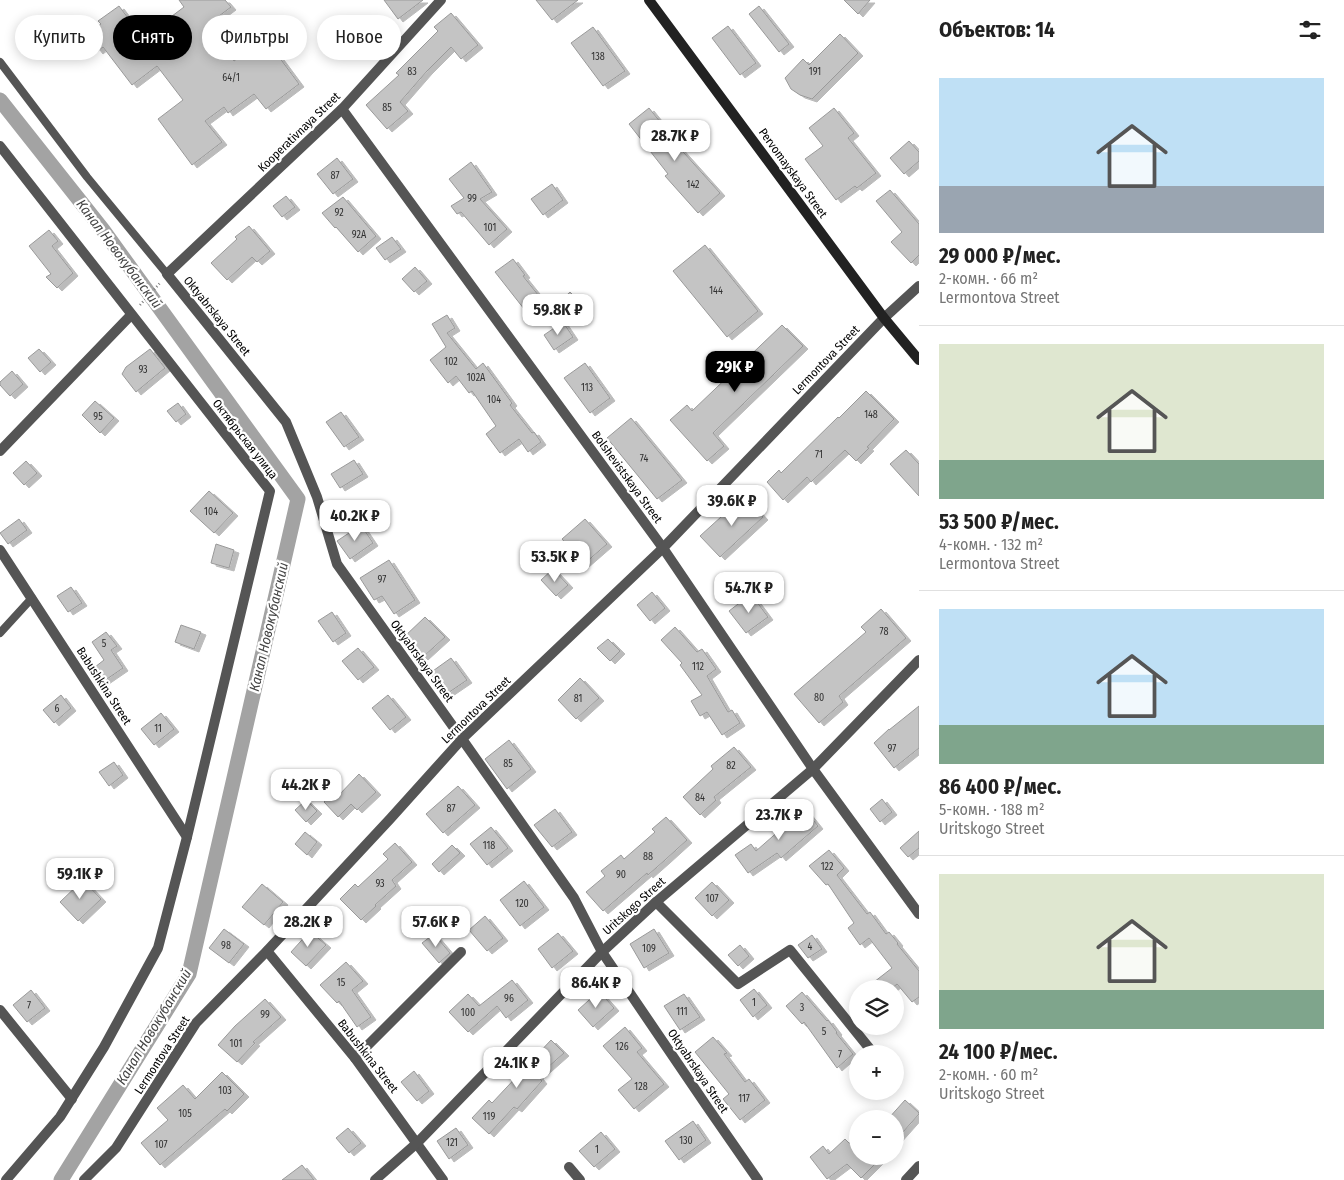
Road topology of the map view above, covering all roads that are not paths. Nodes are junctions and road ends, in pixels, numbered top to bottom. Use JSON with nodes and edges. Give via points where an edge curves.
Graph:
{"nodes":[{"id":1,"x":440,"y":0,"type":"edge"},
{"id":2,"x":649,"y":0,"type":"edge"},
{"id":3,"x":0,"y":62,"type":"edge"},
{"id":4,"x":342,"y":109,"type":"junction"},
{"id":5,"x":0,"y":146,"type":"edge"},
{"id":6,"x":167,"y":274,"type":"junction"},
{"id":7,"x":919,"y":286,"type":"edge"},
{"id":8,"x":131,"y":315,"type":"junction"},
{"id":9,"x":884,"y":318,"type":"junction"},
{"id":10,"x":919,"y":360,"type":"edge"},
{"id":11,"x":0,"y":452,"type":"edge"},
{"id":12,"x":663,"y":548,"type":"junction"},
{"id":13,"x":0,"y":550,"type":"edge"},
{"id":14,"x":32,"y":598,"type":"junction"},
{"id":15,"x":0,"y":633,"type":"edge"},
{"id":16,"x":919,"y":660,"type":"edge"},
{"id":17,"x":462,"y":739,"type":"junction"},
{"id":18,"x":813,"y":769,"type":"junction"},
{"id":19,"x":187,"y":837,"type":"junction"},
{"id":20,"x":656,"y":902,"type":"junction"},
{"id":21,"x":919,"y":914,"type":"edge"},
{"id":22,"x":267,"y":951,"type":"junction"},
{"id":23,"x":460,"y":952,"type":"dead end"},
{"id":24,"x":602,"y":952,"type":"junction"},
{"id":25,"x":0,"y":1010,"type":"edge"},
{"id":26,"x":867,"y":1045,"type":"edge"},
{"id":27,"x":355,"y":1058,"type":"junction"},
{"id":28,"x":72,"y":1099,"type":"junction"},
{"id":29,"x":417,"y":1143,"type":"junction"},
{"id":30,"x":919,"y":1166,"type":"edge"},
{"id":31,"x":569,"y":1167,"type":"dead end"},
{"id":32,"x":6,"y":1180,"type":"edge"},
{"id":33,"x":84,"y":1180,"type":"edge"},
{"id":34,"x":375,"y":1180,"type":"edge"},
{"id":35,"x":443,"y":1180,"type":"edge"},
{"id":36,"x":580,"y":1180,"type":"edge"},
{"id":37,"x":758,"y":1180,"type":"edge"},
{"id":38,"x":906,"y":1180,"type":"edge"}],
"edges":[{"from":1,"to":4,"type":"street","name":"Kooperativnaya Street"},
{"from":2,"to":9,"type":"main road","name":"Pervomayskaya Street"},
{"from":3,"to":6,"type":"lane","via":[[87,178]]},
{"from":4,"to":6,"type":"street","name":"Kooperativnaya Street"},
{"from":4,"to":12,"type":"street","name":"Bolshevistskaya Street"},
{"from":5,"to":8,"type":"street","name":"Октябрьская улица"},
{"from":6,"to":17,"type":"street","name":"Oktyabrskaya Street","via":[[286,422],[317,497],[337,564]]},
{"from":7,"to":9,"type":"street","name":"Lermontova Street"},
{"from":8,"to":11,"type":"street"},
{"from":8,"to":19,"type":"street","name":"Октябрьская улица","via":[[270,491]]},
{"from":9,"to":10,"type":"main road","name":"Pervomayskaya Street"},
{"from":9,"to":12,"type":"street","name":"Lermontova Street"},
{"from":12,"to":17,"type":"street","name":"Lermontova Street"},
{"from":12,"to":18,"type":"street","name":"Bolshevistskaya Street"},
{"from":13,"to":14,"type":"street","name":"Babushkina Street"},
{"from":14,"to":15,"type":"lane"},
{"from":14,"to":19,"type":"street","name":"Babushkina Street"},
{"from":16,"to":18,"type":"street","name":"Uritskogo Street"},
{"from":17,"to":22,"type":"street","name":"Lermontova Street"},
{"from":17,"to":24,"type":"street","name":"Oktyabrskaya Street","via":[[574,898]]},
{"from":18,"to":20,"type":"street","name":"Uritskogo Street"},
{"from":18,"to":21,"type":"street","name":"Bolshevistskaya Street"},
{"from":19,"to":28,"type":"street","via":[[158,948]]},
{"from":20,"to":24,"type":"street","name":"Uritskogo Street"},
{"from":20,"to":26,"type":"street","via":[[738,984],[790,950]]},
{"from":22,"to":27,"type":"street","name":"Babushkina Street"},
{"from":22,"to":33,"type":"street","name":"Lermontova Street","via":[[196,1023],[116,1148]]},
{"from":23,"to":27,"type":"street"},
{"from":24,"to":29,"type":"street","name":"Uritskogo Street"},
{"from":24,"to":37,"type":"street","name":"Oktyabrskaya Street"},
{"from":25,"to":28,"type":"street"},
{"from":27,"to":29,"type":"street","name":"Babushkina Street"},
{"from":28,"to":32,"type":"street"},
{"from":29,"to":34,"type":"street","name":"Uritskogo Street"},
{"from":29,"to":35,"type":"street","name":"Babushkina Street"},
{"from":30,"to":38,"type":"street"},
{"from":31,"to":36,"type":"street"}]}
